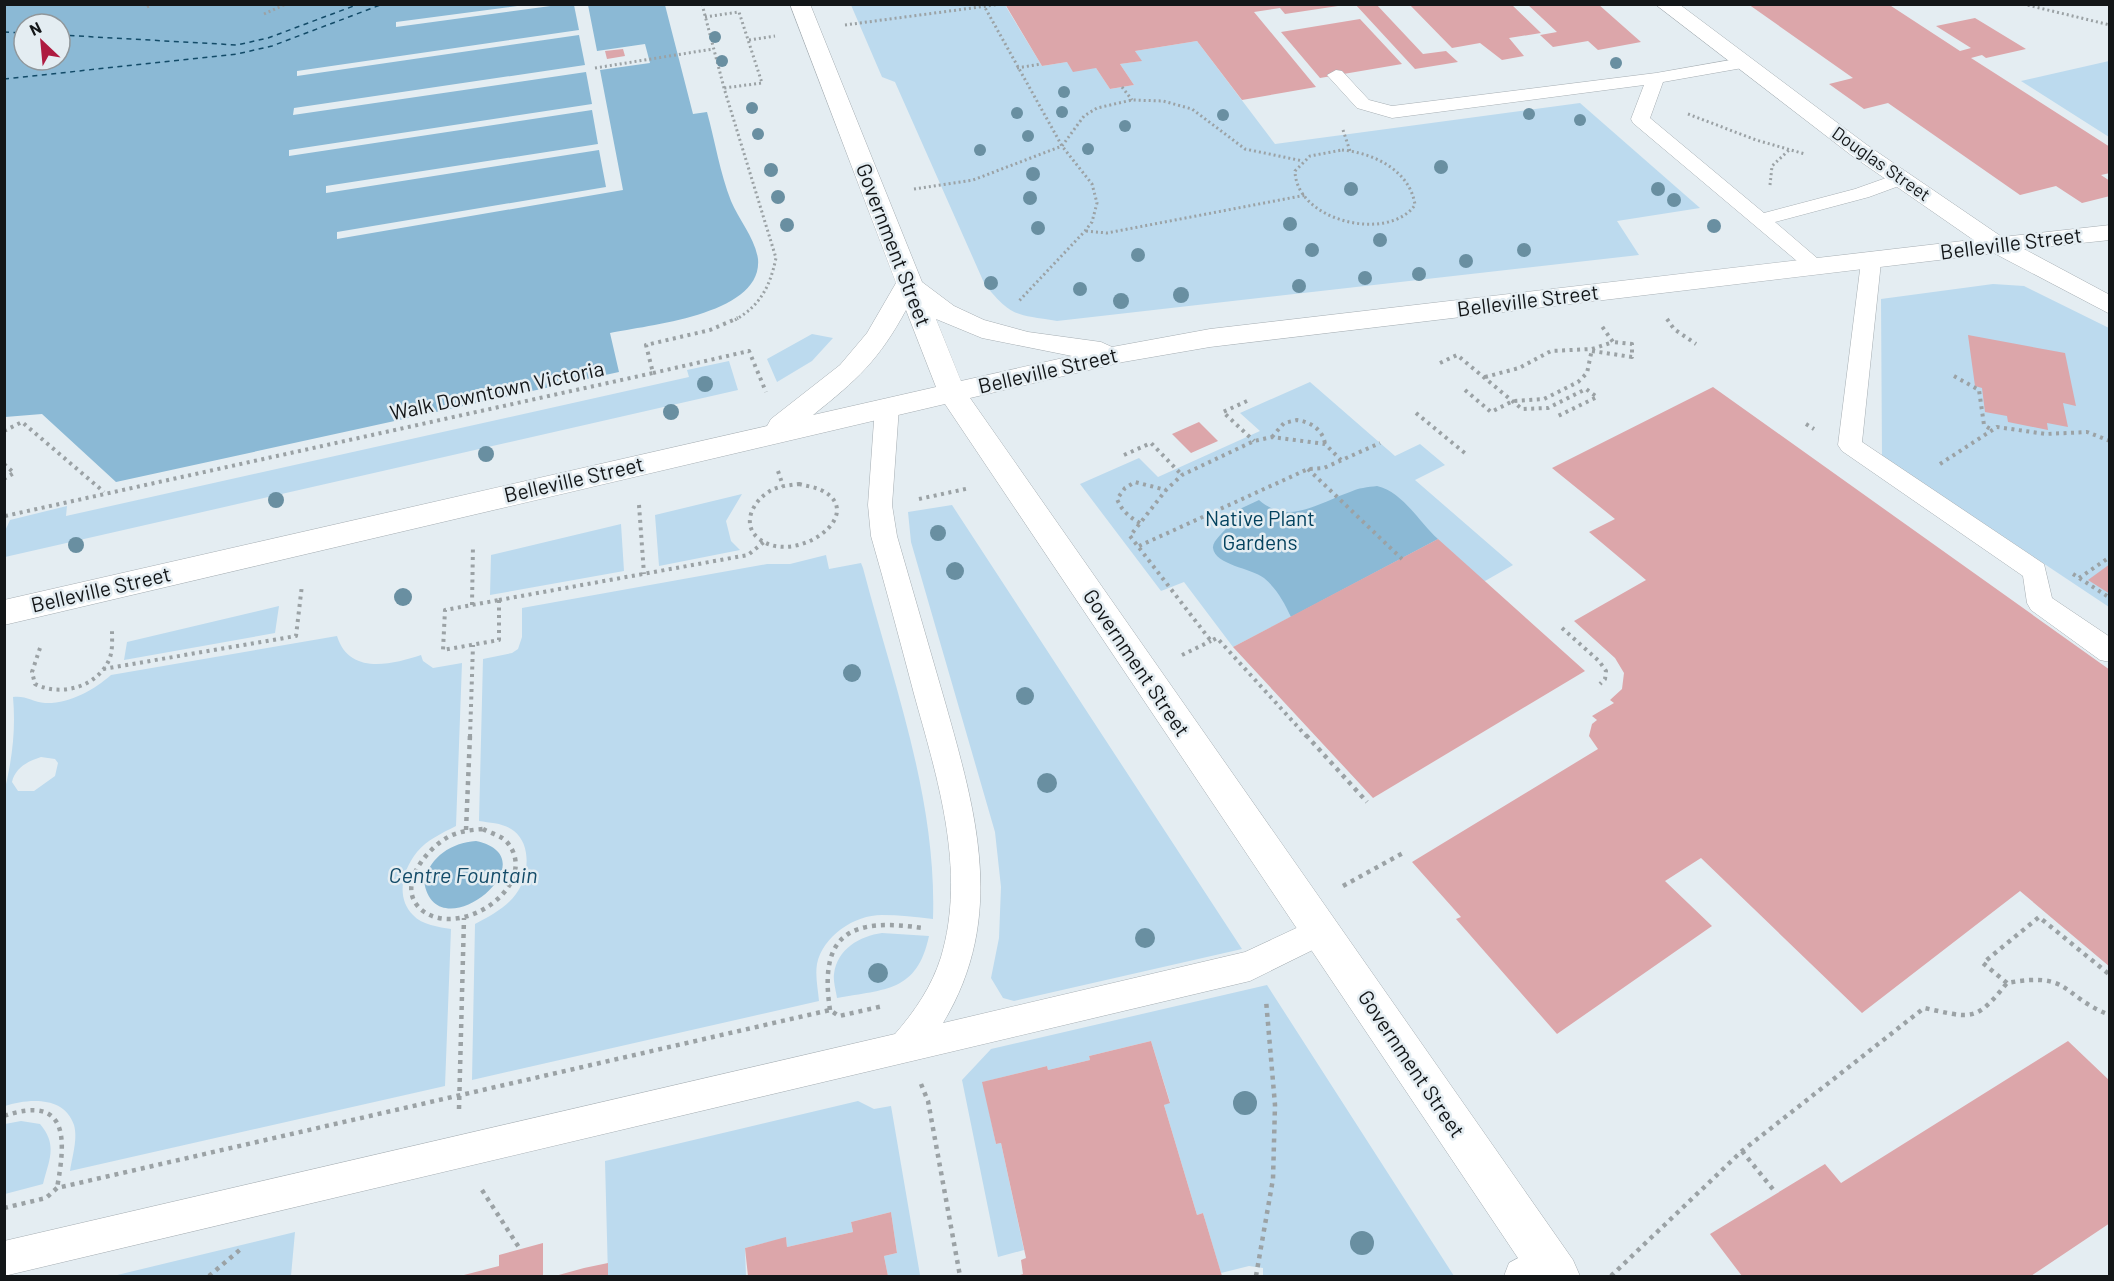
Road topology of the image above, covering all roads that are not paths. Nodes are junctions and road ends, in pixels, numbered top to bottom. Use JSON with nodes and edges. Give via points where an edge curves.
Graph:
{"nodes":[{"id":1,"x":800,"y":4,"type":"edge"},
{"id":2,"x":1665,"y":4,"type":"edge"},
{"id":3,"x":1742,"y":63,"type":"junction"},
{"id":4,"x":1336,"y":75,"type":"dead end"},
{"id":5,"x":1656,"y":78,"type":"junction"},
{"id":6,"x":1900,"y":178,"type":"junction"},
{"id":7,"x":1759,"y":220,"type":"junction"},
{"id":8,"x":2109,"y":232,"type":"edge"},
{"id":9,"x":1997,"y":245,"type":"junction"},
{"id":10,"x":1871,"y":262,"type":"junction"},
{"id":11,"x":1817,"y":268,"type":"junction"},
{"id":12,"x":908,"y":284,"type":"junction"},
{"id":13,"x":2109,"y":306,"type":"edge"},
{"id":14,"x":1124,"y":353,"type":"junction"},
{"id":15,"x":952,"y":393,"type":"junction"},
{"id":16,"x":888,"y":407,"type":"junction"},
{"id":17,"x":770,"y":434,"type":"junction"},
{"id":18,"x":4,"y":613,"type":"edge"},
{"id":19,"x":2109,"y":652,"type":"edge"},
{"id":20,"x":1320,"y":931,"type":"junction"},
{"id":21,"x":905,"y":1048,"type":"junction"},
{"id":22,"x":4,"y":1260,"type":"edge"},
{"id":23,"x":1542,"y":1271,"type":"edge"}],
"edges":[{"from":1,"to":12,"type":"main road","name":"Government Street"},
{"from":2,"to":3,"type":"main road","name":"Douglas Street"},
{"from":3,"to":5,"type":"lane"},
{"from":3,"to":6,"type":"main road","name":"Douglas Street"},
{"from":4,"to":5,"type":"lane","via":[[1363,104],[1392,112]]},
{"from":5,"to":7,"type":"lane","via":[[1640,120]]},
{"from":6,"to":7,"type":"lane"},
{"from":6,"to":9,"type":"main road","name":"Douglas Street"},
{"from":7,"to":11,"type":"lane"},
{"from":8,"to":9,"type":"main road","name":"Belleville Street"},
{"from":9,"to":10,"type":"main road","name":"Belleville Street"},
{"from":9,"to":13,"type":"main road","name":"Douglas Street"},
{"from":10,"to":11,"type":"main road","name":"Belleville Street"},
{"from":10,"to":19,"type":"lane","via":[[1850,445],[2035,571],[2040,603]]},
{"from":11,"to":14,"type":"main road","name":"Belleville Street","via":[[1210,338]]},
{"from":12,"to":14,"type":"main road","via":[[955,318],[990,332]]},
{"from":12,"to":15,"type":"main road","name":"Government Street"},
{"from":12,"to":17,"type":"main road","via":[[878,337],[850,371]]},
{"from":14,"to":15,"type":"main road","name":"Belleville Street"},
{"from":15,"to":16,"type":"main road","name":"Belleville Street"},
{"from":15,"to":20,"type":"main road","name":"Government Street"},
{"from":16,"to":17,"type":"main road","name":"Belleville Street"},
{"from":16,"to":21,"type":"lane","via":[[880,505],[884,536],[941,740],[966,867],[962,931],[946,989],[922,1029]]},
{"from":17,"to":18,"type":"main road","name":"Belleville Street"},
{"from":20,"to":21,"type":"lane","via":[[1250,966]]},
{"from":20,"to":23,"type":"main road","name":"Government Street"},
{"from":21,"to":22,"type":"lane"}]}
